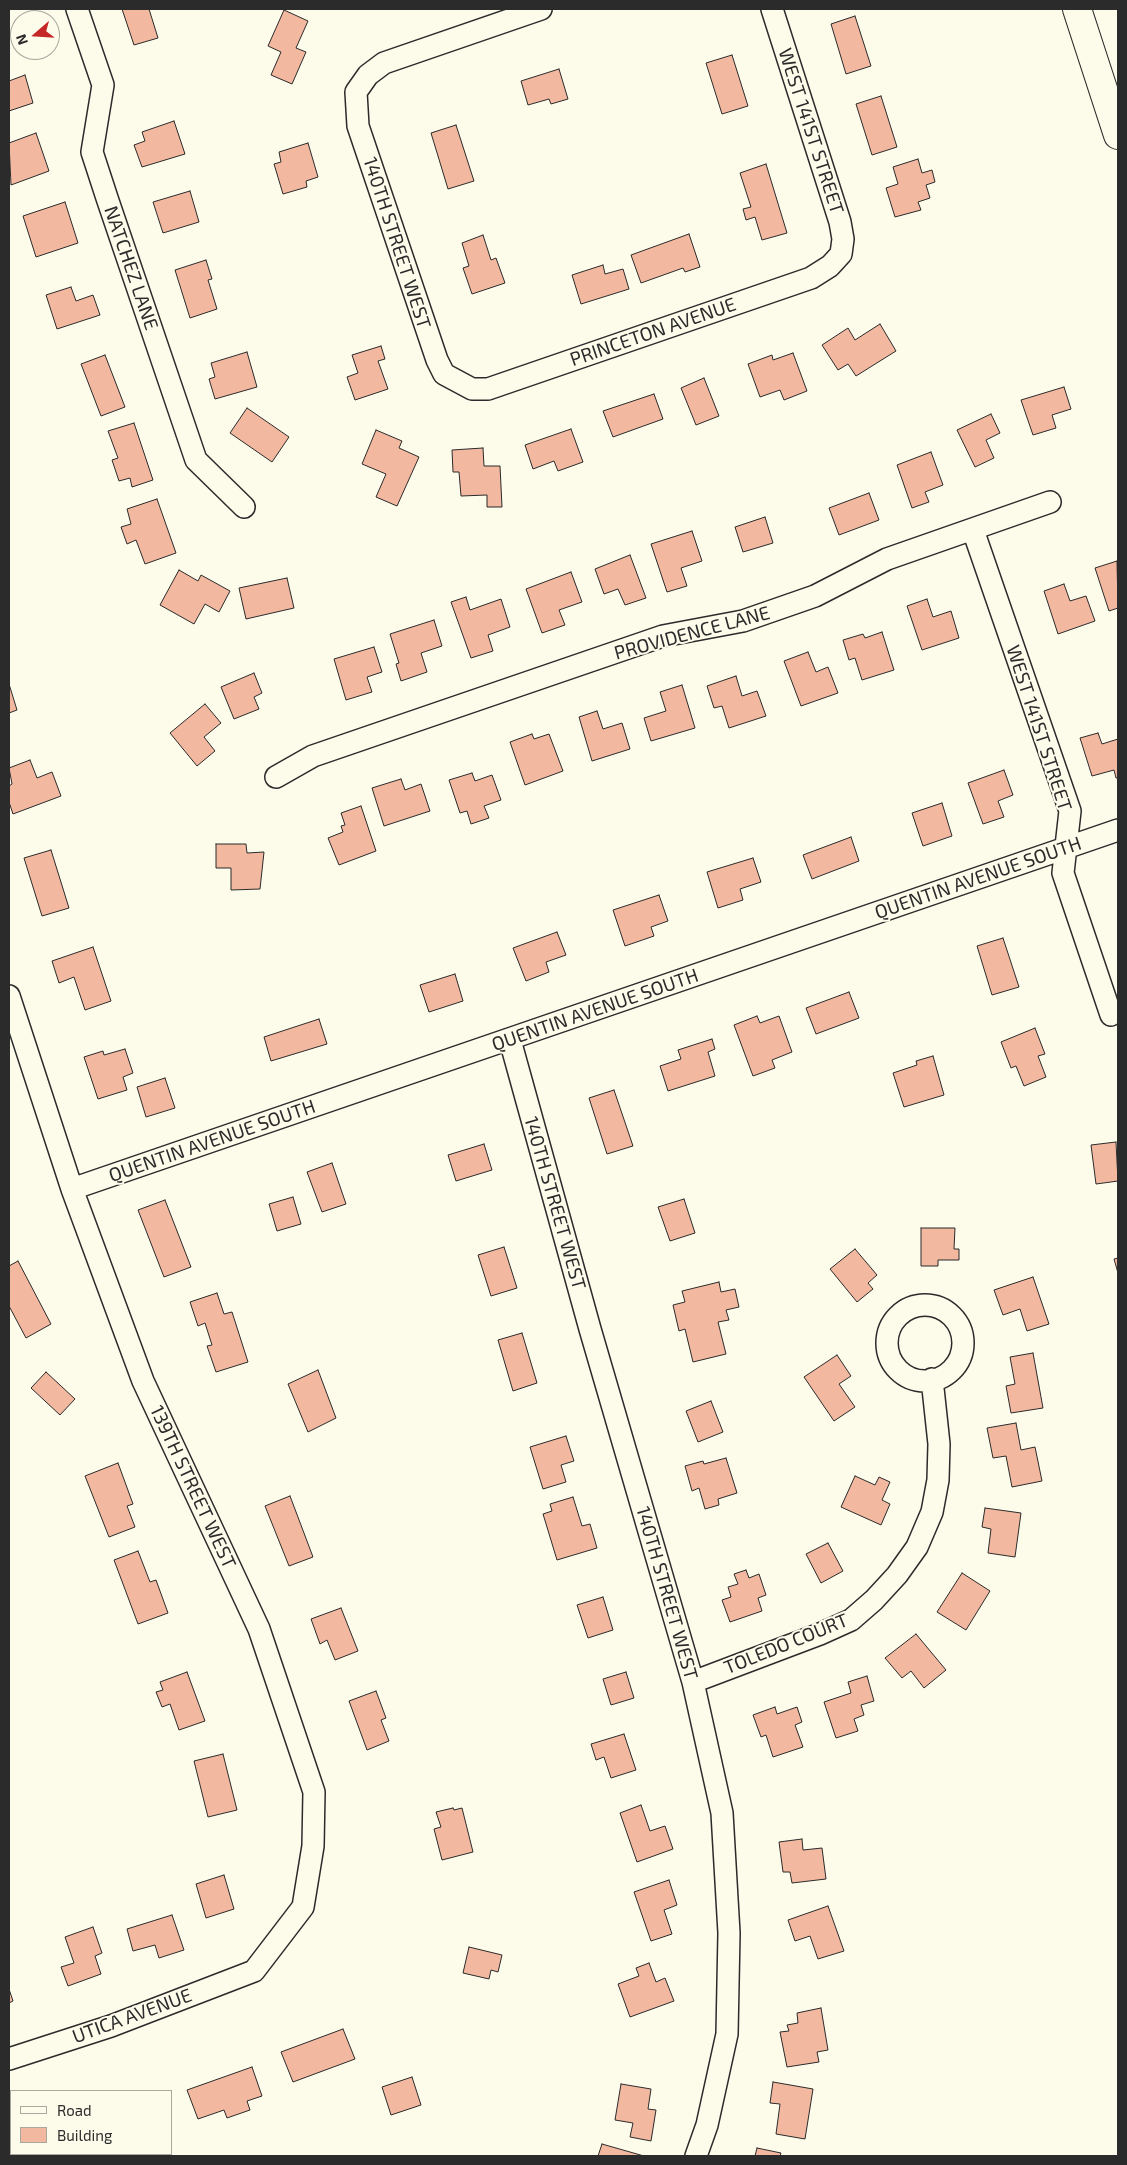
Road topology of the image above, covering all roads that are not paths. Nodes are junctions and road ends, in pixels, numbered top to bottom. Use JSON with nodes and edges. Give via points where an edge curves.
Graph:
{"nodes":[{"id":1,"x":77,"y":9,"type":"edge"},
{"id":2,"x":540,"y":9,"type":"edge"},
{"id":3,"x":772,"y":9,"type":"edge"},
{"id":4,"x":1078,"y":9,"type":"edge"},
{"id":5,"x":1118,"y":135,"type":"edge"},
{"id":6,"x":841,"y":254,"type":"joint"},
{"id":7,"x":458,"y":384,"type":"joint"},
{"id":8,"x":1050,"y":502,"type":"dead end"},
{"id":9,"x":244,"y":507,"type":"dead end"},
{"id":10,"x":973,"y":530,"type":"junction"},
{"id":11,"x":276,"y":778,"type":"dead end"},
{"id":12,"x":1118,"y":830,"type":"edge"},
{"id":13,"x":1066,"y":848,"type":"junction"},
{"id":14,"x":9,"y":996,"type":"edge"},
{"id":15,"x":1110,"y":1015,"type":"dead end"},
{"id":16,"x":510,"y":1040,"type":"junction"},
{"id":17,"x":72,"y":1189,"type":"junction"},
{"id":18,"x":932,"y":1379,"type":"dead end"},
{"id":19,"x":693,"y":1682,"type":"junction"},
{"id":20,"x":254,"y":1971,"type":"joint"},
{"id":21,"x":9,"y":2059,"type":"edge"},
{"id":22,"x":696,"y":2156,"type":"edge"}],
"edges":[{"from":1,"to":9,"type":"street","name":"NATCHEZ LANE","via":[[103,85],[92,152],[113,216],[196,460]]},
{"from":2,"to":7,"type":"street","name":"140TH STREET WEST","via":[[384,63],[368,75],[356,92],[358,126],[437,360],[444,374]]},
{"from":3,"to":6,"type":"street","name":"WEST 141ST STREET","via":[[840,222]]},
{"from":4,"to":5,"type":"highway"},
{"from":6,"to":7,"type":"street","name":"PRINCETON AVENUE","via":[[830,266],[810,278],[488,389],[472,389]]},
{"from":8,"to":10,"type":"street","name":"PROVIDENCE LANE"},
{"from":10,"to":11,"type":"street","name":"PROVIDENCE LANE","via":[[888,560],[815,596],[743,621],[663,636],[313,756]]},
{"from":10,"to":13,"type":"street","name":"WEST 141ST STREET","via":[[1070,811]]},
{"from":12,"to":13,"type":"street","name":"QUENTIN AVENUE SOUTH"},
{"from":13,"to":15,"type":"street","name":"WEST 141ST STREET","via":[[1063,873]]},
{"from":13,"to":16,"type":"street","name":"QUENTIN AVENUE SOUTH"},
{"from":14,"to":17,"type":"street","name":"139TH STREET WEST"},
{"from":16,"to":17,"type":"street","name":"QUENTIN AVENUE SOUTH"},
{"from":16,"to":19,"type":"street","name":"140TH STREET WEST"},
{"from":17,"to":20,"type":"street","name":"139TH STREET WEST","via":[[143,1381],[259,1628],[314,1792],[313,1846],[303,1907]]},
{"from":18,"to":19,"type":"street","name":"TOLEDO COURT","via":[[939,1444],[938,1480],[932,1512],[917,1547],[897,1576],[851,1620]]},
{"from":19,"to":22,"type":"street","name":"140TH STREET WEST","via":[[722,1813],[729,1933],[727,2034],[707,2125]]},
{"from":20,"to":21,"type":"street","name":"UTICA AVENUE","via":[[111,2026]]}]}
